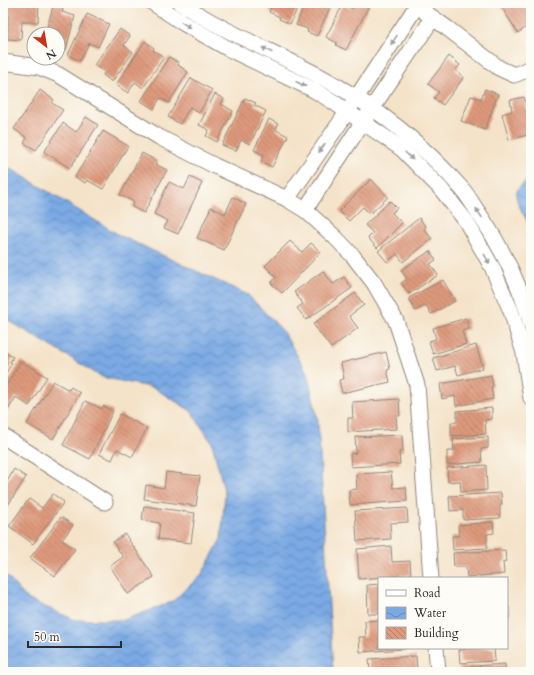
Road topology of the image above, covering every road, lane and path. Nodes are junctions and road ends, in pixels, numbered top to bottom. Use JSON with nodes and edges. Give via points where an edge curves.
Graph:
{"nodes":[{"id":1,"x":153,"y":3,"type":"edge"},
{"id":2,"x":180,"y":3,"type":"edge"},
{"id":3,"x":413,"y":5,"type":"edge"},
{"id":4,"x":433,"y":18,"type":"junction"},
{"id":5,"x":3,"y":62,"type":"edge"},
{"id":6,"x":531,"y":68,"type":"edge"},
{"id":7,"x":355,"y":98,"type":"junction"},
{"id":8,"x":372,"y":108,"type":"junction"},
{"id":9,"x":347,"y":111,"type":"junction"},
{"id":10,"x":363,"y":122,"type":"junction"},
{"id":11,"x":287,"y":199,"type":"junction"},
{"id":12,"x":305,"y":210,"type":"junction"},
{"id":13,"x":531,"y":324,"type":"edge"},
{"id":14,"x":531,"y":398,"type":"edge"},
{"id":15,"x":3,"y":436,"type":"edge"},
{"id":16,"x":105,"y":502,"type":"dead end"},
{"id":17,"x":431,"y":577,"type":"edge"},
{"id":18,"x":436,"y":649,"type":"edge"},
{"id":19,"x":438,"y":672,"type":"edge"}],
"edges":[{"from":1,"to":9,"type":"street","one_way":true,"via":[[229,49],[314,90]]},
{"from":7,"to":2,"type":"street","one_way":true,"via":[[325,79],[238,36]]},
{"from":3,"to":4,"type":"street"},
{"from":3,"to":7,"type":"street","one_way":true},
{"from":4,"to":6,"type":"street","via":[[499,68],[514,75]]},
{"from":4,"to":8,"type":"street"},
{"from":5,"to":11,"type":"street","via":[[39,67],[59,75],[159,137]]},
{"from":7,"to":8,"type":"street"},
{"from":7,"to":9,"type":"street"},
{"from":8,"to":10,"type":"street"},
{"from":13,"to":8,"type":"street","one_way":true,"via":[[509,266],[464,191],[426,152]]},
{"from":9,"to":10,"type":"street"},
{"from":9,"to":11,"type":"street","one_way":true},
{"from":10,"to":12,"type":"street"},
{"from":10,"to":14,"type":"street","one_way":true,"via":[[402,149],[441,189],[466,221],[492,268],[511,311],[524,353]]},
{"from":11,"to":12,"type":"street"},
{"from":12,"to":17,"type":"street","via":[[353,256],[374,283],[396,320],[417,385]]},
{"from":15,"to":16,"type":"street"},
{"from":18,"to":19,"type":"street"}]}
